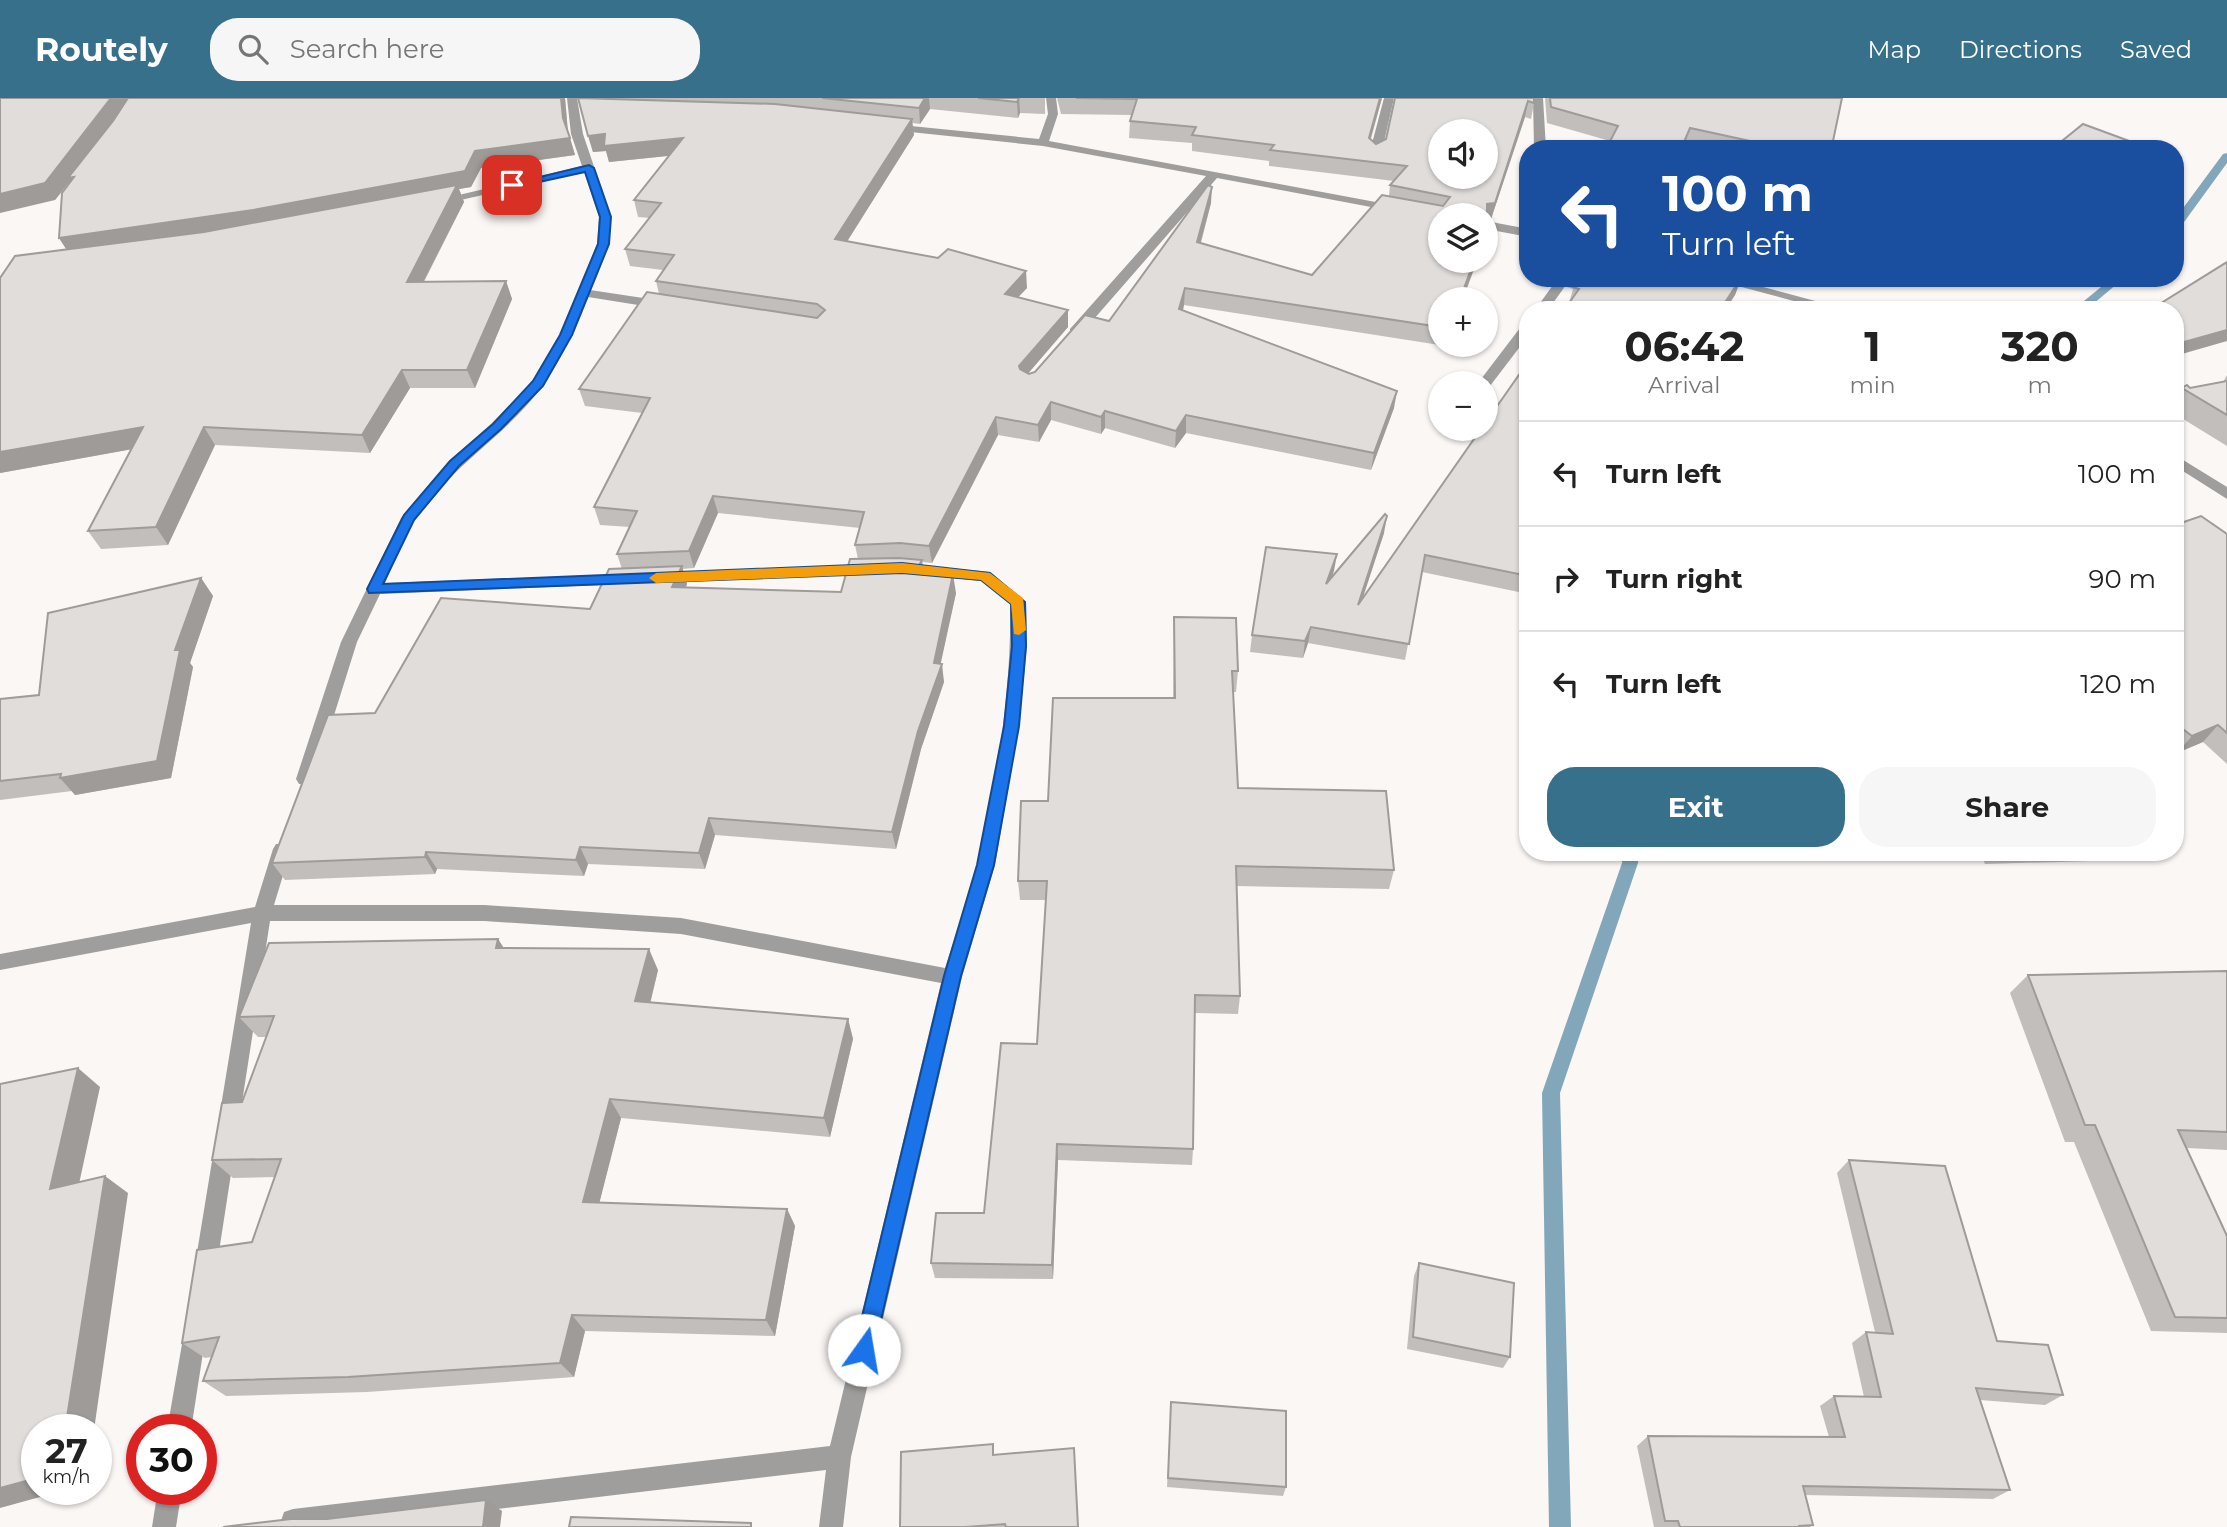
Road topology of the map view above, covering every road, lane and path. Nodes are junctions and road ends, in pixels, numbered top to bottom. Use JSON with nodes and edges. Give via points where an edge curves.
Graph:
{"nodes":[{"id":1,"x":1051,"y":98,"type":"edge"},
{"id":2,"x":1389,"y":98,"type":"edge"},
{"id":3,"x":1538,"y":98,"type":"edge"},
{"id":4,"x":577,"y":105,"type":"edge"},
{"id":5,"x":876,"y":125,"type":"edge"},
{"id":6,"x":1540,"y":140,"type":"edge"},
{"id":7,"x":1043,"y":143,"type":"junction"},
{"id":8,"x":1375,"y":155,"type":"edge"},
{"id":9,"x":589,"y":168,"type":"junction"},
{"id":10,"x":1214,"y":175,"type":"junction"},
{"id":11,"x":422,"y":204,"type":"edge"},
{"id":12,"x":1428,"y":214,"type":"edge"},
{"id":13,"x":1498,"y":227,"type":"edge"},
{"id":14,"x":1519,"y":231,"type":"edge"},
{"id":15,"x":1559,"y":287,"type":"edge"},
{"id":16,"x":1750,"y":287,"type":"edge"},
{"id":17,"x":584,"y":293,"type":"junction"},
{"id":18,"x":1548,"y":301,"type":"edge"},
{"id":19,"x":1807,"y":301,"type":"edge"},
{"id":20,"x":676,"y":307,"type":"edge"},
{"id":21,"x":1519,"y":339,"type":"edge"},
{"id":22,"x":1065,"y":344,"type":"edge"},
{"id":23,"x":1494,"y":371,"type":"edge"},
{"id":24,"x":2184,"y":465,"type":"edge"},
{"id":25,"x":2227,"y":494,"type":"edge"},
{"id":26,"x":374,"y":589,"type":"junction"},
{"id":27,"x":299,"y":797,"type":"edge"},
{"id":28,"x":287,"y":835,"type":"edge"},
{"id":29,"x":262,"y":913,"type":"junction"},
{"id":30,"x":0,"y":962,"type":"edge"},
{"id":31,"x":952,"y":976,"type":"junction"},
{"id":32,"x":182,"y":1414,"type":"edge"},
{"id":33,"x":839,"y":1457,"type":"junction"},
{"id":34,"x":167,"y":1505,"type":"edge"},
{"id":35,"x":271,"y":1524,"type":"edge"},
{"id":36,"x":164,"y":1527,"type":"edge"},
{"id":37,"x":831,"y":1527,"type":"edge"}],
"edges":[{"from":1,"to":7,"type":"street","via":[[1053,114]]},
{"from":2,"to":8,"type":"street"},
{"from":3,"to":6,"type":"street"},
{"from":4,"to":9,"type":"street","via":[[577,134]]},
{"from":5,"to":7,"type":"street"},
{"from":7,"to":10,"type":"street"},
{"from":9,"to":11,"type":"street"},
{"from":9,"to":17,"type":"street","via":[[605,217],[603,244]]},
{"from":10,"to":12,"type":"street"},
{"from":10,"to":22,"type":"street"},
{"from":13,"to":14,"type":"street"},
{"from":15,"to":18,"type":"street"},
{"from":16,"to":19,"type":"street"},
{"from":17,"to":20,"type":"street"},
{"from":17,"to":26,"type":"street","via":[[538,383],[454,464],[408,518]]},
{"from":21,"to":23,"type":"street"},
{"from":24,"to":25,"type":"street"},
{"from":26,"to":27,"type":"street","via":[[349,642]]},
{"from":26,"to":31,"type":"street","via":[[902,568],[985,576],[1018,602],[1019,646],[1011,726],[986,865]]},
{"from":28,"to":29,"type":"street"},
{"from":29,"to":30,"type":"street"},
{"from":29,"to":31,"type":"street","via":[[484,913],[681,926]]},
{"from":29,"to":32,"type":"street"},
{"from":31,"to":33,"type":"street"},
{"from":33,"to":35,"type":"street"},
{"from":33,"to":37,"type":"street"},
{"from":34,"to":36,"type":"street"}]}
